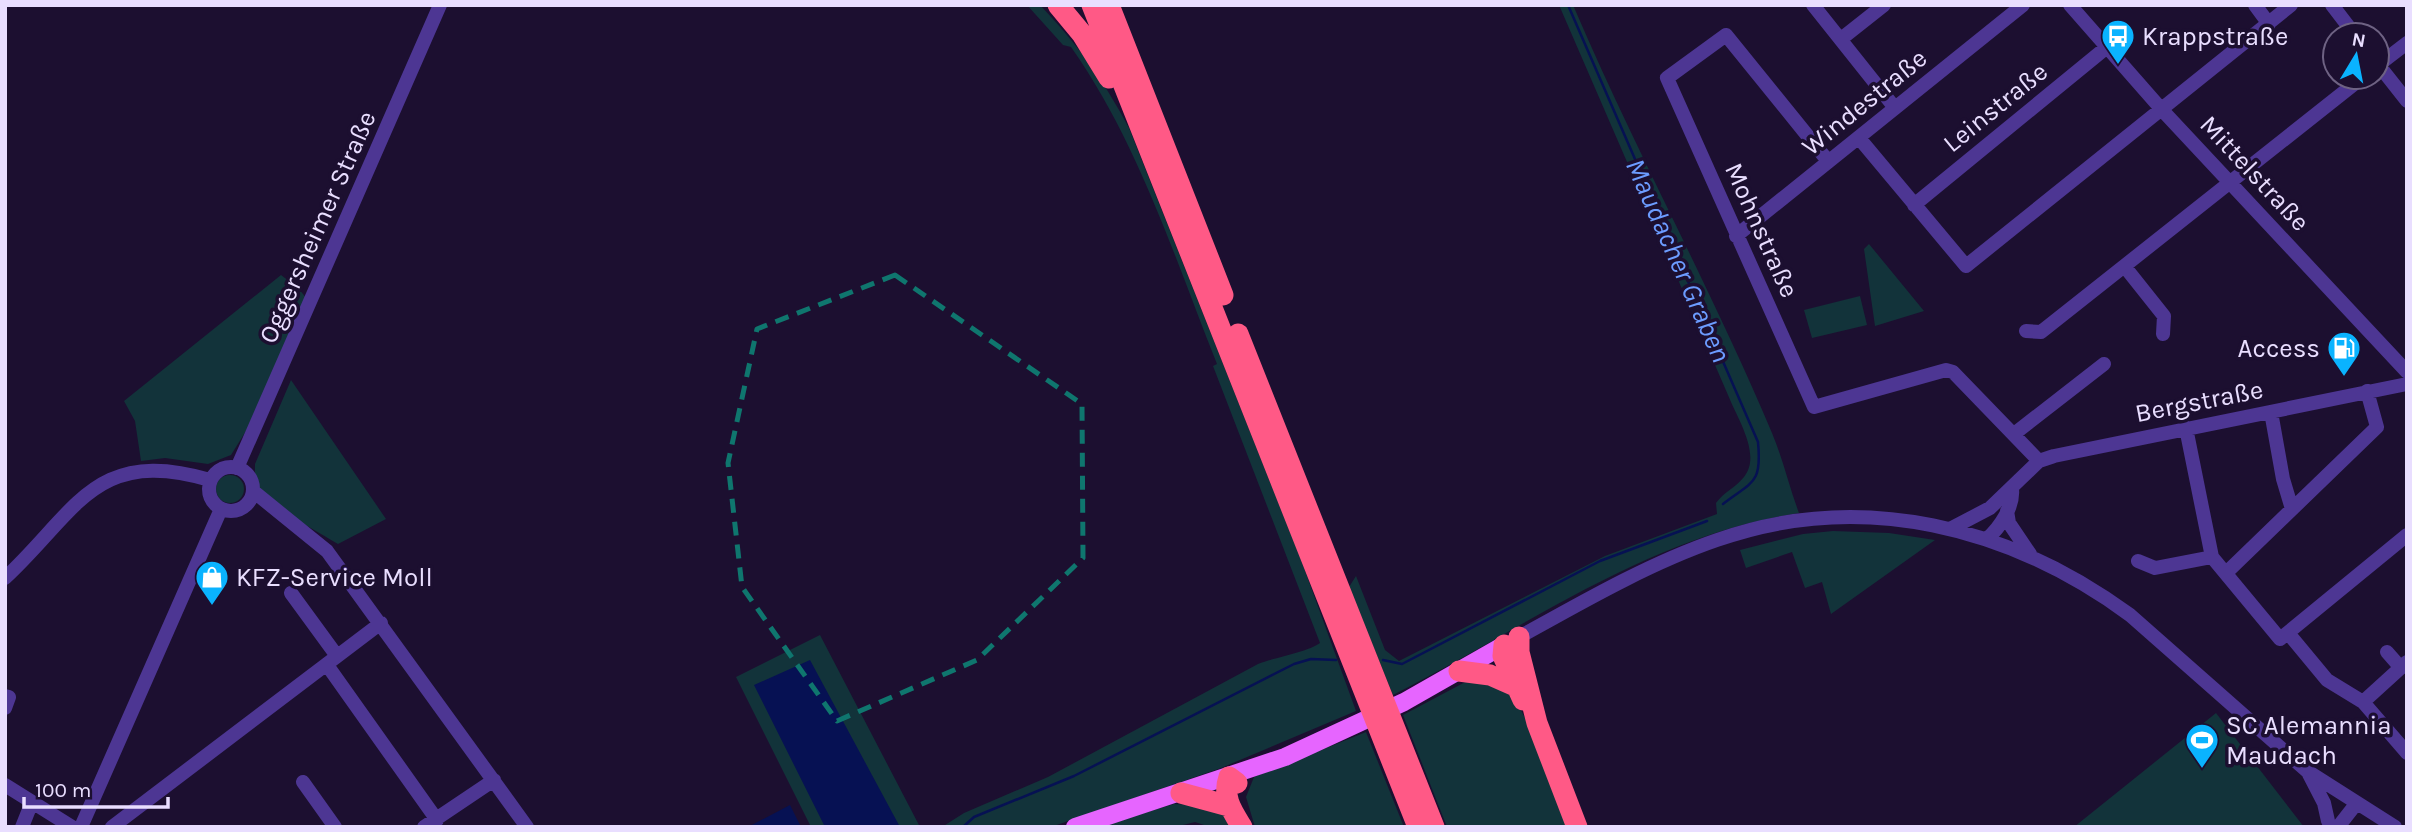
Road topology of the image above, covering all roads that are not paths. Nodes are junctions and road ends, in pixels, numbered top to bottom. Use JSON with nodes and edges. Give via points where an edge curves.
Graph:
{"nodes":[{"id":1,"x":440,"y":5,"type":"edge"},
{"id":2,"x":1058,"y":5,"type":"edge"},
{"id":3,"x":1092,"y":5,"type":"edge"},
{"id":4,"x":1109,"y":5,"type":"edge"},
{"id":5,"x":1813,"y":5,"type":"edge"},
{"id":6,"x":1884,"y":5,"type":"edge"},
{"id":7,"x":2024,"y":5,"type":"edge"},
{"id":8,"x":2070,"y":5,"type":"edge"},
{"id":9,"x":2255,"y":5,"type":"edge"},
{"id":10,"x":2291,"y":5,"type":"edge"},
{"id":11,"x":2332,"y":5,"type":"edge"},
{"id":12,"x":2344,"y":21,"type":"edge"},
{"id":13,"x":2269,"y":24,"type":"junction"},
{"id":14,"x":1841,"y":39,"type":"junction"},
{"id":15,"x":2407,"y":43,"type":"edge"},
{"id":16,"x":2107,"y":47,"type":"junction"},
{"id":17,"x":2391,"y":55,"type":"edge"},
{"id":18,"x":2391,"y":82,"type":"edge"},
{"id":19,"x":2345,"y":91,"type":"edge"},
{"id":20,"x":2407,"y":101,"type":"edge"},
{"id":21,"x":1895,"y":108,"type":"junction"},
{"id":22,"x":2163,"y":111,"type":"junction"},
{"id":23,"x":1859,"y":138,"type":"junction"},
{"id":24,"x":1828,"y":161,"type":"junction"},
{"id":25,"x":1155,"y":167,"type":"junction"},
{"id":26,"x":2229,"y":182,"type":"junction"},
{"id":27,"x":1914,"y":205,"type":"junction"},
{"id":28,"x":1736,"y":236,"type":"junction"},
{"id":29,"x":2125,"y":267,"type":"junction"},
{"id":30,"x":2026,"y":331,"type":"dead end"},
{"id":31,"x":2163,"y":334,"type":"dead end"},
{"id":32,"x":2104,"y":364,"type":"dead end"},
{"id":33,"x":2407,"y":372,"type":"edge"},
{"id":34,"x":2407,"y":384,"type":"edge"},
{"id":35,"x":2367,"y":391,"type":"junction"},
{"id":36,"x":2271,"y":412,"type":"junction"},
{"id":37,"x":2186,"y":428,"type":"junction"},
{"id":38,"x":2014,"y":434,"type":"junction"},
{"id":39,"x":2039,"y":461,"type":"junction"},
{"id":40,"x":237,"y":468,"type":"junction"},
{"id":41,"x":211,"y":480,"type":"junction"},
{"id":42,"x":2012,"y":489,"type":"junction"},
{"id":43,"x":250,"y":498,"type":"junction"},
{"id":44,"x":1990,"y":508,"type":"junction"},
{"id":45,"x":221,"y":509,"type":"junction"},
{"id":46,"x":2292,"y":509,"type":"junction"},
{"id":47,"x":2007,"y":511,"type":"junction"},
{"id":48,"x":1950,"y":529,"type":"junction"},
{"id":49,"x":2407,"y":535,"type":"edge"},
{"id":50,"x":1987,"y":539,"type":"junction"},
{"id":51,"x":2030,"y":554,"type":"junction"},
{"id":52,"x":2212,"y":557,"type":"junction"},
{"id":53,"x":2137,"y":561,"type":"dead end"},
{"id":54,"x":2226,"y":573,"type":"junction"},
{"id":55,"x":5,"y":578,"type":"edge"},
{"id":56,"x":291,"y":593,"type":"dead end"},
{"id":57,"x":382,"y":623,"type":"junction"},
{"id":58,"x":2284,"y":636,"type":"junction"},
{"id":59,"x":1514,"y":645,"type":"junction"},
{"id":60,"x":2387,"y":652,"type":"dead end"},
{"id":61,"x":332,"y":661,"type":"junction"},
{"id":62,"x":2404,"y":665,"type":"edge"},
{"id":63,"x":1459,"y":671,"type":"junction"},
{"id":64,"x":1515,"y":686,"type":"junction"},
{"id":65,"x":5,"y":696,"type":"edge"},
{"id":66,"x":2363,"y":702,"type":"junction"},
{"id":67,"x":5,"y":708,"type":"edge"},
{"id":68,"x":1537,"y":723,"type":"junction"},
{"id":69,"x":2407,"y":753,"type":"edge"},
{"id":70,"x":2307,"y":771,"type":"junction"},
{"id":71,"x":1235,"y":778,"type":"junction"},
{"id":72,"x":494,"y":780,"type":"junction"},
{"id":73,"x":303,"y":782,"type":"dead end"},
{"id":74,"x":5,"y":785,"type":"edge"},
{"id":75,"x":1181,"y":793,"type":"junction"},
{"id":76,"x":2350,"y":800,"type":"junction"},
{"id":77,"x":32,"y":802,"type":"junction"},
{"id":78,"x":1229,"y":806,"type":"junction"},
{"id":79,"x":430,"y":823,"type":"edge"},
{"id":80,"x":2330,"y":825,"type":"edge"},
{"id":81,"x":22,"y":827,"type":"edge"},
{"id":82,"x":72,"y":827,"type":"edge"},
{"id":83,"x":81,"y":827,"type":"edge"},
{"id":84,"x":112,"y":827,"type":"edge"},
{"id":85,"x":335,"y":827,"type":"edge"},
{"id":86,"x":527,"y":827,"type":"edge"},
{"id":87,"x":1075,"y":827,"type":"edge"},
{"id":88,"x":1242,"y":827,"type":"edge"},
{"id":89,"x":1248,"y":827,"type":"edge"},
{"id":90,"x":1418,"y":827,"type":"edge"},
{"id":91,"x":1434,"y":827,"type":"edge"},
{"id":92,"x":1577,"y":827,"type":"edge"},
{"id":93,"x":2395,"y":827,"type":"edge"}],
"edges":[{"from":1,"to":40,"type":"street","name":"Oggersheimer Straße"},
{"from":2,"to":25,"type":"highway","via":[[1102,64]]},
{"from":3,"to":25,"type":"highway"},
{"from":4,"to":91,"type":"highway"},
{"from":5,"to":14,"type":"street"},
{"from":6,"to":14,"type":"street"},
{"from":7,"to":21,"type":"street","name":"Windestraße"},
{"from":8,"to":16,"type":"street","name":"Mittelstraße"},
{"from":9,"to":13,"type":"street"},
{"from":10,"to":13,"type":"street"},
{"from":11,"to":12,"type":"street"},
{"from":13,"to":22,"type":"street"},
{"from":14,"to":21,"type":"street"},
{"from":15,"to":17,"type":"street"},
{"from":16,"to":22,"type":"street","name":"Mittelstraße"},
{"from":16,"to":27,"type":"street","name":"Leinstraße"},
{"from":18,"to":20,"type":"street"},
{"from":19,"to":26,"type":"street"},
{"from":21,"to":23,"type":"street","name":"Windestraße"},
{"from":22,"to":26,"type":"street","name":"Mittelstraße"},
{"from":22,"to":27,"type":"street","via":[[1966,267]]},
{"from":23,"to":24,"type":"street","name":"Windestraße"},
{"from":23,"to":27,"type":"street"},
{"from":24,"to":28,"type":"street","name":"Windestraße"},
{"from":24,"to":28,"type":"street","name":"Mohnstraße","via":[[1726,35],[1667,78]]},
{"from":25,"to":90,"type":"highway"},
{"from":26,"to":29,"type":"street"},
{"from":26,"to":33,"type":"street","name":"Mittelstraße"},
{"from":28,"to":38,"type":"street","name":"Mohnstraße","via":[[1814,407],[1946,370],[1961,377]]},
{"from":29,"to":30,"type":"street","via":[[2041,332]]},
{"from":29,"to":31,"type":"street","via":[[2164,316]]},
{"from":32,"to":38,"type":"street"},
{"from":34,"to":35,"type":"street","name":"Bergstraße"},
{"from":35,"to":36,"type":"street","name":"Bergstraße"},
{"from":35,"to":46,"type":"street","via":[[2377,427]]},
{"from":36,"to":37,"type":"street","name":"Bergstraße"},
{"from":36,"to":46,"type":"street"},
{"from":37,"to":39,"type":"street","name":"Bergstraße"},
{"from":37,"to":52,"type":"street"},
{"from":38,"to":39,"type":"street","name":"Mohnstraße"},
{"from":39,"to":42,"type":"street"},
{"from":40,"to":41,"type":"street","via":[[224,468]]},
{"from":40,"to":43,"type":"street","via":[[249,477]]},
{"from":41,"to":45,"type":"street","via":[[209,494]]},
{"from":41,"to":55,"type":"street","via":[[165,469],[114,478],[71,505]]},
{"from":42,"to":44,"type":"street"},
{"from":42,"to":47,"type":"street"},
{"from":43,"to":45,"type":"street","via":[[235,511]]},
{"from":43,"to":57,"type":"street","via":[[277,512],[327,551]]},
{"from":44,"to":48,"type":"street"},
{"from":44,"to":50,"type":"street"},
{"from":45,"to":83,"type":"street"},
{"from":46,"to":54,"type":"street"},
{"from":47,"to":50,"type":"street"},
{"from":47,"to":51,"type":"street","via":[[2009,523]]},
{"from":48,"to":50,"type":"street"},
{"from":48,"to":59,"type":"street","via":[[1867,518],[1802,521],[1753,530],[1691,550]]},
{"from":49,"to":58,"type":"street"},
{"from":50,"to":51,"type":"street"},
{"from":51,"to":70,"type":"street","via":[[2063,570],[2130,615]]},
{"from":52,"to":53,"type":"street","via":[[2155,568]]},
{"from":52,"to":54,"type":"street"},
{"from":54,"to":58,"type":"street"},
{"from":56,"to":61,"type":"street"},
{"from":57,"to":61,"type":"street"},
{"from":57,"to":72,"type":"street"},
{"from":58,"to":66,"type":"street","via":[[2328,680]]},
{"from":59,"to":63,"type":"main road"},
{"from":59,"to":64,"type":"highway","via":[[1503,656]]},
{"from":59,"to":68,"type":"highway"},
{"from":60,"to":62,"type":"street"},
{"from":61,"to":79,"type":"street"},
{"from":61,"to":84,"type":"street"},
{"from":62,"to":66,"type":"street"},
{"from":63,"to":64,"type":"highway","via":[[1490,675]]},
{"from":63,"to":71,"type":"main road","via":[[1356,725]]},
{"from":64,"to":68,"type":"highway"},
{"from":65,"to":67,"type":"street","via":[[9,697]]},
{"from":66,"to":69,"type":"street"},
{"from":68,"to":92,"type":"highway"},
{"from":70,"to":76,"type":"street"},
{"from":70,"to":80,"type":"street","via":[[2322,797]]},
{"from":71,"to":75,"type":"main road"},
{"from":71,"to":78,"type":"highway","via":[[1226,786]]},
{"from":71,"to":89,"type":"highway"},
{"from":72,"to":79,"type":"street"},
{"from":72,"to":86,"type":"street"},
{"from":73,"to":85,"type":"street"},
{"from":74,"to":77,"type":"street"},
{"from":75,"to":78,"type":"highway"},
{"from":75,"to":87,"type":"main road"},
{"from":76,"to":80,"type":"street"},
{"from":76,"to":93,"type":"street"},
{"from":77,"to":81,"type":"street"},
{"from":77,"to":82,"type":"street"},
{"from":78,"to":88,"type":"highway"}]}
